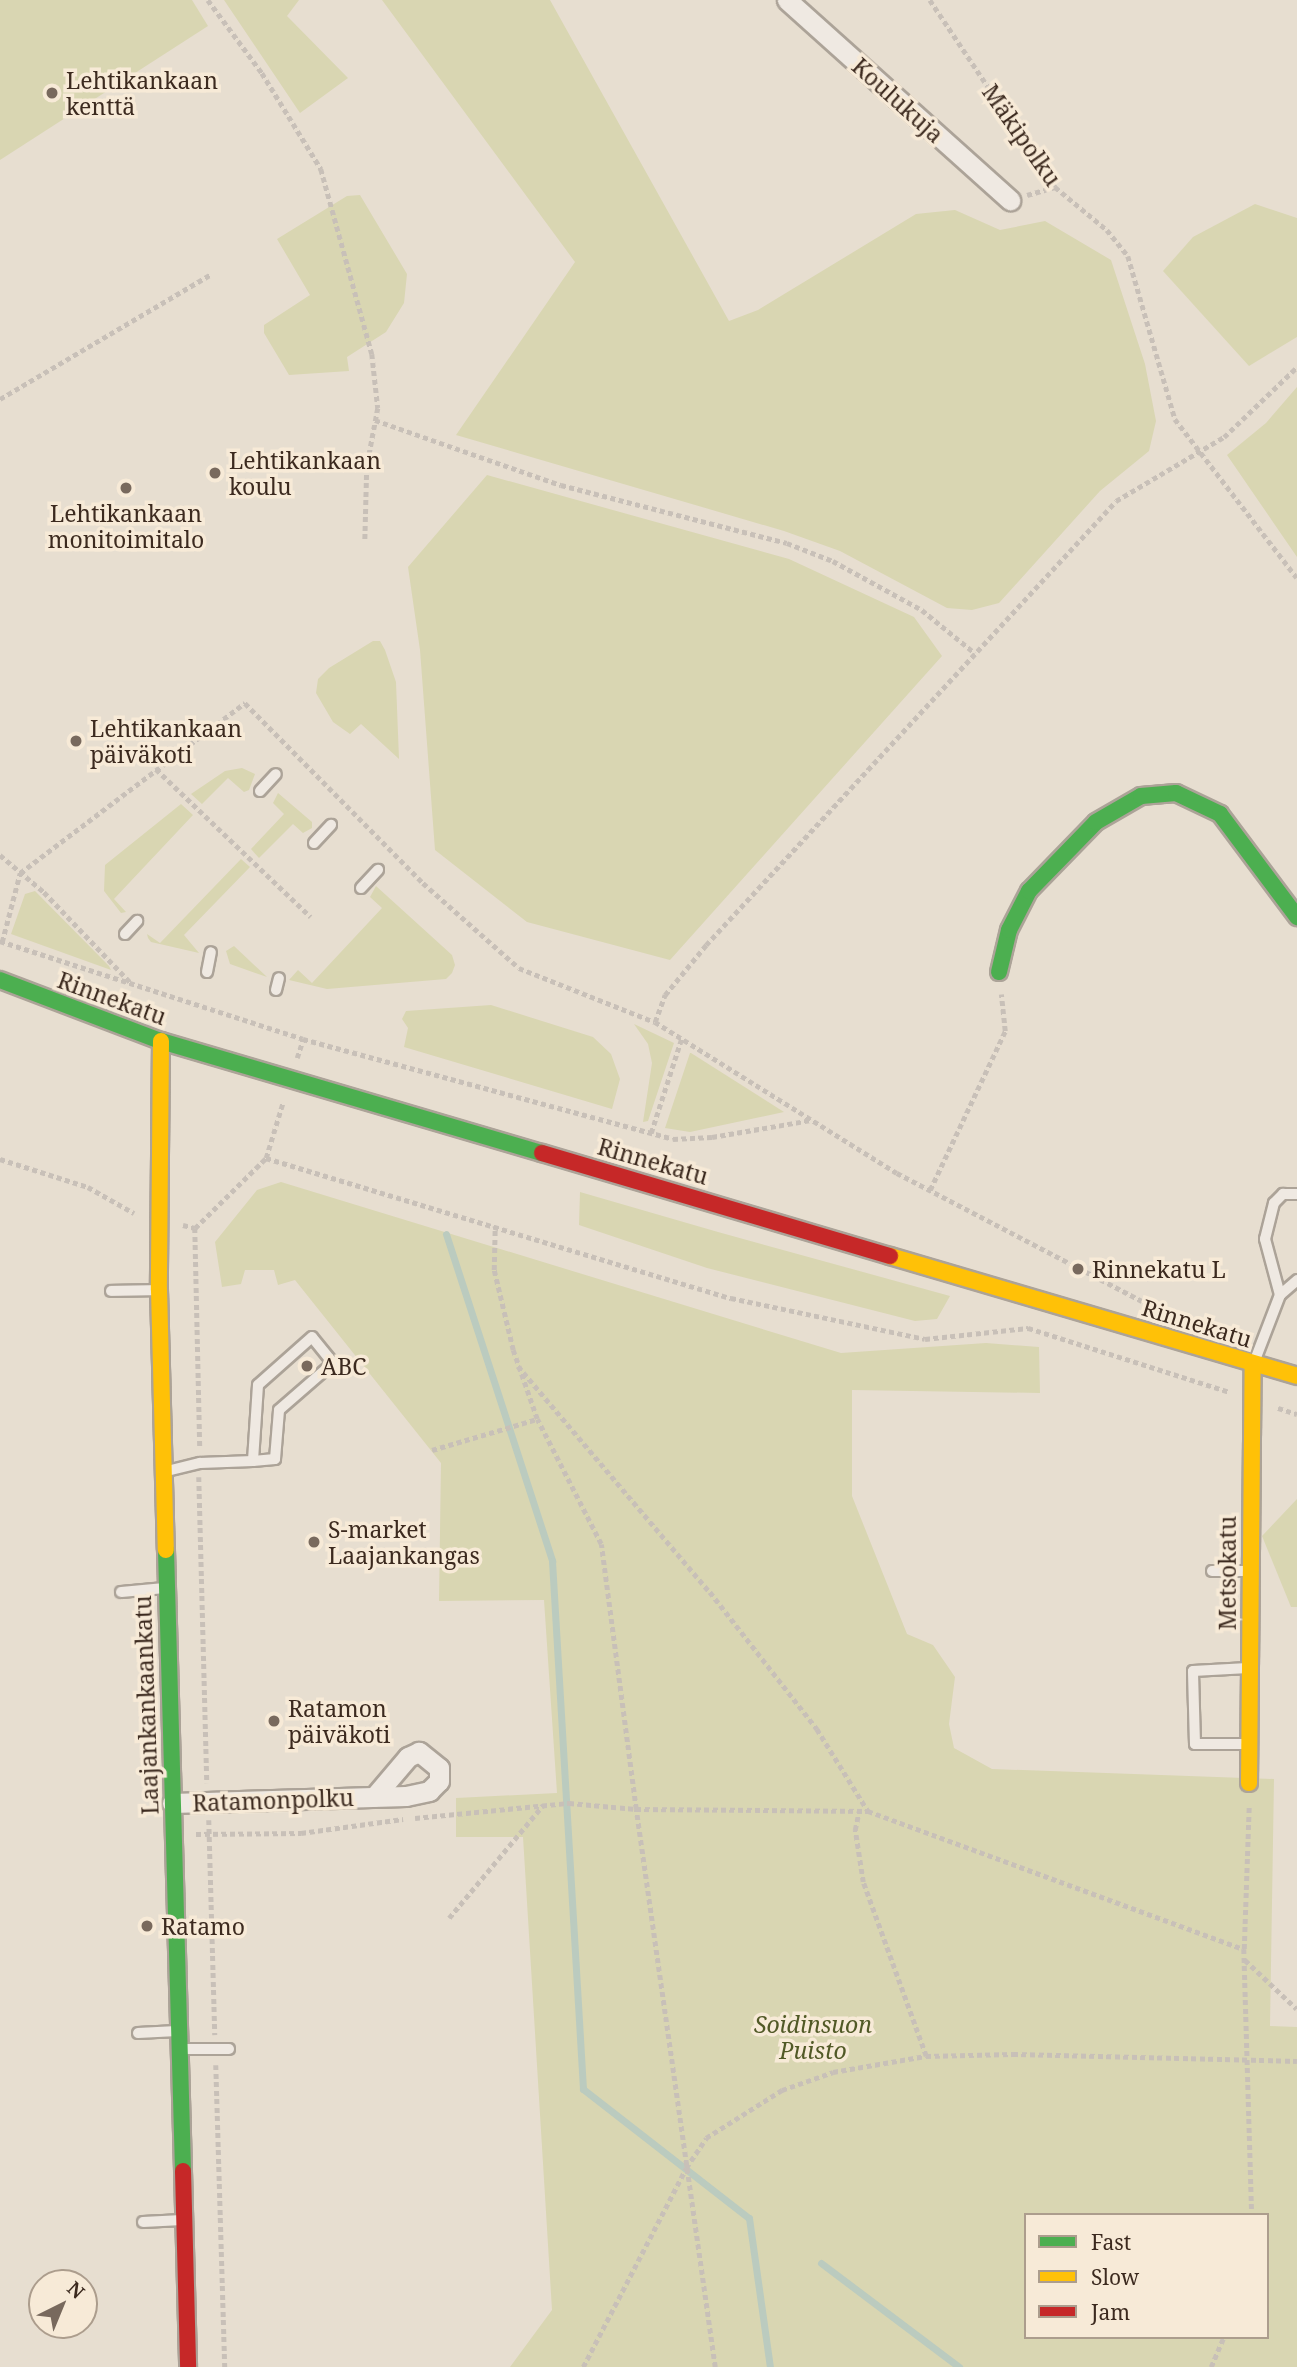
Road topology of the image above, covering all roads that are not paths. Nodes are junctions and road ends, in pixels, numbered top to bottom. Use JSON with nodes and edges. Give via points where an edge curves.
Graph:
{"nodes":[{"id":1,"x":787,"y":0,"type":"edge"},
{"id":2,"x":1010,"y":200,"type":"road end"},
{"id":3,"x":276,"y":774,"type":"dead end"},
{"id":4,"x":260,"y":791,"type":"dead end"},
{"id":5,"x":331,"y":825,"type":"dead end"},
{"id":6,"x":314,"y":843,"type":"dead end"},
{"id":7,"x":378,"y":870,"type":"dead end"},
{"id":8,"x":361,"y":888,"type":"dead end"},
{"id":9,"x":1297,"y":917,"type":"edge"},
{"id":10,"x":137,"y":921,"type":"dead end"},
{"id":11,"x":125,"y":934,"type":"dead end"},
{"id":12,"x":211,"y":952,"type":"dead end"},
{"id":13,"x":207,"y":972,"type":"dead end"},
{"id":14,"x":999,"y":972,"type":"road end"},
{"id":15,"x":279,"y":978,"type":"dead end"},
{"id":16,"x":0,"y":980,"type":"edge"},
{"id":17,"x":276,"y":990,"type":"dead end"},
{"id":18,"x":161,"y":1041,"type":"junction"},
{"id":19,"x":1297,"y":1194,"type":"edge"},
{"id":20,"x":1297,"y":1280,"type":"edge"},
{"id":21,"x":159,"y":1290,"type":"junction"},
{"id":22,"x":111,"y":1291,"type":"dead end"},
{"id":23,"x":1280,"y":1295,"type":"junction"},
{"id":24,"x":1253,"y":1364,"type":"junction"},
{"id":25,"x":1297,"y":1376,"type":"edge"},
{"id":26,"x":253,"y":1461,"type":"junction"},
{"id":27,"x":163,"y":1472,"type":"junction"},
{"id":28,"x":1212,"y":1571,"type":"dead end"},
{"id":29,"x":1249,"y":1571,"type":"junction"},
{"id":30,"x":165,"y":1588,"type":"junction"},
{"id":31,"x":121,"y":1592,"type":"dead end"},
{"id":32,"x":1249,"y":1668,"type":"junction"},
{"id":33,"x":1249,"y":1744,"type":"junction"},
{"id":34,"x":1249,"y":1783,"type":"road end"},
{"id":35,"x":374,"y":1797,"type":"dead end"},
{"id":36,"x":172,"y":1803,"type":"junction"},
{"id":37,"x":177,"y":2031,"type":"junction"},
{"id":38,"x":138,"y":2034,"type":"dead end"},
{"id":39,"x":177,"y":2049,"type":"junction"},
{"id":40,"x":229,"y":2049,"type":"dead end"},
{"id":41,"x":183,"y":2220,"type":"junction"},
{"id":42,"x":143,"y":2222,"type":"dead end"},
{"id":43,"x":188,"y":2367,"type":"edge"}],
"edges":[{"from":1,"to":2,"type":"street","name":"Koulukuja"},
{"from":3,"to":4,"type":"lane"},
{"from":5,"to":6,"type":"lane"},
{"from":7,"to":8,"type":"lane"},
{"from":9,"to":14,"type":"street","via":[[1220,814],[1175,793],[1140,796],[1096,822],[1029,891],[1009,930]]},
{"from":10,"to":11,"type":"lane"},
{"from":12,"to":13,"type":"lane"},
{"from":15,"to":17,"type":"lane"},
{"from":16,"to":18,"type":"street","name":"Rinnekatu"},
{"from":18,"to":21,"type":"street","name":"Laajankankaankatu"},
{"from":18,"to":24,"type":"street","name":"Rinnekatu"},
{"from":19,"to":23,"type":"lane","via":[[1283,1194],[1274,1203],[1265,1239]]},
{"from":20,"to":23,"type":"lane"},
{"from":21,"to":22,"type":"lane"},
{"from":21,"to":27,"type":"street","name":"Laajankankaankatu"},
{"from":23,"to":24,"type":"lane"},
{"from":24,"to":25,"type":"street","name":"Rinnekatu"},
{"from":24,"to":29,"type":"street","name":"Metsokatu"},
{"from":26,"to":26,"type":"lane","via":[[275,1459],[279,1410],[333,1363],[312,1336],[258,1385]]},
{"from":26,"to":27,"type":"lane","via":[[200,1463]]},
{"from":27,"to":30,"type":"street","name":"Laajankankaankatu"},
{"from":28,"to":29,"type":"lane"},
{"from":29,"to":32,"type":"street","name":"Metsokatu"},
{"from":30,"to":31,"type":"lane"},
{"from":30,"to":36,"type":"street","name":"Laajankankaankatu"},
{"from":32,"to":33,"type":"street","name":"Metsokatu"},
{"from":32,"to":33,"type":"lane","via":[[1193,1671],[1195,1744]]},
{"from":33,"to":34,"type":"street","name":"Metsokatu"},
{"from":35,"to":36,"type":"street","name":"Ratamonpolku"},
{"from":36,"to":37,"type":"street","name":"Laajankankaankatu"},
{"from":37,"to":38,"type":"lane"},
{"from":37,"to":39,"type":"street","name":"Laajankankaankatu"},
{"from":39,"to":40,"type":"lane"},
{"from":39,"to":41,"type":"street","name":"Laajankankaankatu"},
{"from":41,"to":42,"type":"lane"},
{"from":41,"to":43,"type":"street","name":"Laajankankaankatu"}]}
